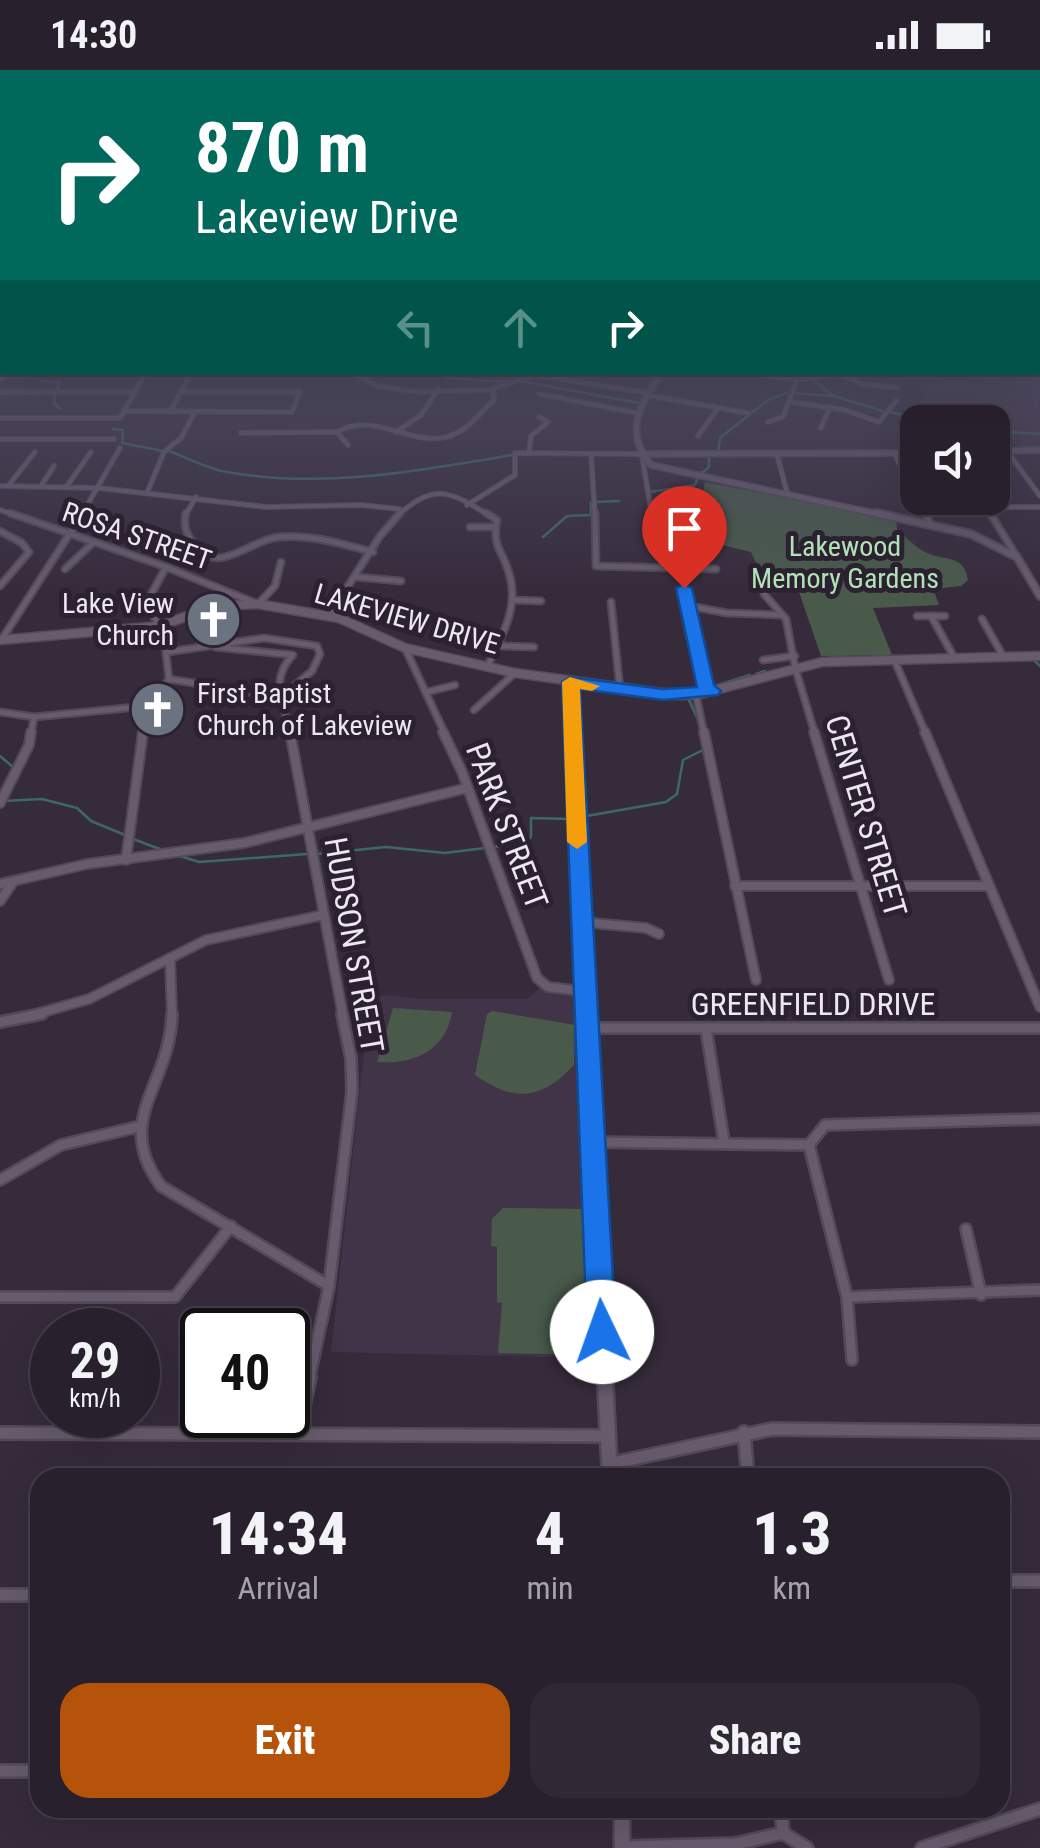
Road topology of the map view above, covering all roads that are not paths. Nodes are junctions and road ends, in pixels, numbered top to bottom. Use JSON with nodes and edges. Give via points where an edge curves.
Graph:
{"nodes":[{"id":1,"x":186,"y":429,"type":"edge"},
{"id":2,"x":343,"y":429,"type":"edge"},
{"id":3,"x":383,"y":429,"type":"edge"},
{"id":4,"x":402,"y":429,"type":"edge"},
{"id":5,"x":462,"y":429,"type":"edge"},
{"id":6,"x":539,"y":429,"type":"edge"},
{"id":7,"x":635,"y":429,"type":"edge"},
{"id":8,"x":703,"y":429,"type":"edge"},
{"id":9,"x":337,"y":432,"type":"junction"},
{"id":10,"x":396,"y":432,"type":"junction"},
{"id":11,"x":241,"y":433,"type":"dead end"},
{"id":12,"x":698,"y":436,"type":"dead end"},
{"id":13,"x":0,"y":439,"type":"edge"},
{"id":14,"x":114,"y":439,"type":"dead end"},
{"id":15,"x":348,"y":445,"type":"dead end"},
{"id":16,"x":120,"y":448,"type":"dead end"},
{"id":17,"x":1040,"y":450,"type":"edge"},
{"id":18,"x":529,"y":451,"type":"junction"},
{"id":19,"x":1010,"y":451,"type":"edge"},
{"id":20,"x":34,"y":452,"type":"dead end"},
{"id":21,"x":91,"y":452,"type":"dead end"},
{"id":22,"x":894,"y":453,"type":"junction"},
{"id":23,"x":900,"y":453,"type":"edge"},
{"id":24,"x":591,"y":454,"type":"junction"},
{"id":25,"x":777,"y":454,"type":"junction"},
{"id":26,"x":640,"y":455,"type":"junction"},
{"id":27,"x":1010,"y":455,"type":"edge"},
{"id":28,"x":54,"y":466,"type":"dead end"},
{"id":29,"x":0,"y":486,"type":"edge"},
{"id":30,"x":8,"y":486,"type":"junction"},
{"id":31,"x":41,"y":486,"type":"junction"},
{"id":32,"x":67,"y":486,"type":"junction"},
{"id":33,"x":99,"y":488,"type":"junction"},
{"id":34,"x":147,"y":493,"type":"junction"},
{"id":35,"x":788,"y":496,"type":"junction"},
{"id":36,"x":1040,"y":496,"type":"edge"},
{"id":37,"x":196,"y":497,"type":"junction"},
{"id":38,"x":467,"y":505,"type":"junction"},
{"id":39,"x":1040,"y":507,"type":"edge"},
{"id":40,"x":399,"y":509,"type":"junction"},
{"id":41,"x":1010,"y":509,"type":"edge"},
{"id":42,"x":0,"y":510,"type":"edge"},
{"id":43,"x":991,"y":515,"type":"edge"},
{"id":44,"x":932,"y":524,"type":"junction"},
{"id":45,"x":470,"y":527,"type":"dead end"},
{"id":46,"x":495,"y":527,"type":"junction"},
{"id":47,"x":0,"y":531,"type":"edge"},
{"id":48,"x":66,"y":534,"type":"junction"},
{"id":49,"x":94,"y":542,"type":"junction"},
{"id":50,"x":373,"y":552,"type":"junction"},
{"id":51,"x":1017,"y":557,"type":"junction"},
{"id":52,"x":281,"y":562,"type":"dead end"},
{"id":53,"x":166,"y":567,"type":"junction"},
{"id":54,"x":664,"y":568,"type":"junction"},
{"id":55,"x":65,"y":569,"type":"dead end"},
{"id":56,"x":716,"y":569,"type":"dead end"},
{"id":57,"x":356,"y":577,"type":"junction"},
{"id":58,"x":400,"y":580,"type":"dead end"},
{"id":59,"x":0,"y":586,"type":"edge"},
{"id":60,"x":684,"y":588,"type":"dead end"},
{"id":61,"x":764,"y":594,"type":"dead end"},
{"id":62,"x":1040,"y":596,"type":"edge"},
{"id":63,"x":513,"y":600,"type":"junction"},
{"id":64,"x":540,"y":601,"type":"dead end"},
{"id":65,"x":611,"y":602,"type":"dead end"},
{"id":66,"x":258,"y":604,"type":"junction"},
{"id":67,"x":689,"y":606,"type":"junction"},
{"id":68,"x":782,"y":615,"type":"junction"},
{"id":69,"x":329,"y":616,"type":"junction"},
{"id":70,"x":917,"y":616,"type":"dead end"},
{"id":71,"x":931,"y":616,"type":"junction"},
{"id":72,"x":944,"y":616,"type":"dead end"},
{"id":73,"x":982,"y":619,"type":"dead end"},
{"id":74,"x":160,"y":626,"type":"junction"},
{"id":75,"x":1,"y":640,"type":"edge"},
{"id":76,"x":497,"y":646,"type":"junction"},
{"id":77,"x":215,"y":647,"type":"junction"},
{"id":78,"x":534,"y":647,"type":"dead end"},
{"id":79,"x":405,"y":648,"type":"junction"},
{"id":80,"x":166,"y":652,"type":"junction"},
{"id":81,"x":795,"y":656,"type":"junction"},
{"id":82,"x":1003,"y":656,"type":"junction"},
{"id":83,"x":1040,"y":656,"type":"edge"},
{"id":84,"x":954,"y":657,"type":"junction"},
{"id":85,"x":894,"y":659,"type":"junction"},
{"id":86,"x":764,"y":660,"type":"dead end"},
{"id":87,"x":487,"y":667,"type":"junction"},
{"id":88,"x":795,"y":668,"type":"junction"},
{"id":89,"x":514,"y":674,"type":"junction"},
{"id":90,"x":169,"y":679,"type":"junction"},
{"id":91,"x":570,"y":682,"type":"junction"},
{"id":92,"x":454,"y":685,"type":"dead end"},
{"id":93,"x":620,"y":690,"type":"junction"},
{"id":94,"x":712,"y":691,"type":"junction"},
{"id":95,"x":427,"y":692,"type":"junction"},
{"id":96,"x":696,"y":695,"type":"junction"},
{"id":97,"x":281,"y":697,"type":"junction"},
{"id":98,"x":147,"y":706,"type":"junction"},
{"id":99,"x":474,"y":710,"type":"dead end"},
{"id":100,"x":0,"y":712,"type":"edge"},
{"id":101,"x":34,"y":716,"type":"junction"},
{"id":102,"x":468,"y":788,"type":"junction"},
{"id":103,"x":0,"y":802,"type":"edge"},
{"id":104,"x":307,"y":828,"type":"junction"},
{"id":105,"x":126,"y":860,"type":"junction"},
{"id":106,"x":13,"y":882,"type":"junction"},
{"id":107,"x":0,"y":884,"type":"edge"},
{"id":108,"x":735,"y":886,"type":"junction"},
{"id":109,"x":860,"y":886,"type":"junction"},
{"id":110,"x":988,"y":886,"type":"junction"},
{"id":111,"x":0,"y":901,"type":"edge"},
{"id":112,"x":323,"y":914,"type":"junction"},
{"id":113,"x":580,"y":922,"type":"junction"},
{"id":114,"x":659,"y":934,"type":"dead end"},
{"id":115,"x":170,"y":958,"type":"junction"},
{"id":116,"x":756,"y":980,"type":"dead end"},
{"id":117,"x":889,"y":980,"type":"dead end"},
{"id":118,"x":584,"y":991,"type":"junction"},
{"id":119,"x":1040,"y":1008,"type":"edge"},
{"id":120,"x":0,"y":1022,"type":"edge"},
{"id":121,"x":586,"y":1028,"type":"junction"},
{"id":122,"x":1040,"y":1028,"type":"edge"},
{"id":123,"x":706,"y":1029,"type":"junction"},
{"id":124,"x":1040,"y":1120,"type":"edge"},
{"id":125,"x":137,"y":1127,"type":"junction"},
{"id":126,"x":592,"y":1142,"type":"junction"},
{"id":127,"x":724,"y":1142,"type":"junction"},
{"id":128,"x":810,"y":1146,"type":"junction"},
{"id":129,"x":0,"y":1180,"type":"edge"},
{"id":130,"x":231,"y":1226,"type":"junction"},
{"id":131,"x":966,"y":1229,"type":"dead end"},
{"id":132,"x":329,"y":1286,"type":"junction"},
{"id":133,"x":1040,"y":1290,"type":"edge"},
{"id":134,"x":981,"y":1295,"type":"junction"},
{"id":135,"x":848,"y":1296,"type":"junction"},
{"id":136,"x":0,"y":1297,"type":"edge"},
{"id":137,"x":852,"y":1360,"type":"dead end"},
{"id":138,"x":310,"y":1376,"type":"edge"},
{"id":139,"x":744,"y":1432,"type":"junction"},
{"id":140,"x":1040,"y":1432,"type":"edge"},
{"id":141,"x":180,"y":1433,"type":"edge"},
{"id":142,"x":310,"y":1433,"type":"edge"},
{"id":143,"x":0,"y":1434,"type":"edge"},
{"id":144,"x":606,"y":1436,"type":"junction"},
{"id":145,"x":610,"y":1464,"type":"junction"},
{"id":146,"x":610,"y":1468,"type":"edge"},
{"id":147,"x":747,"y":1468,"type":"edge"},
{"id":148,"x":1010,"y":1581,"type":"edge"},
{"id":149,"x":1040,"y":1581,"type":"edge"},
{"id":150,"x":0,"y":1595,"type":"edge"},
{"id":151,"x":30,"y":1595,"type":"edge"},
{"id":152,"x":0,"y":1771,"type":"edge"},
{"id":153,"x":30,"y":1771,"type":"edge"},
{"id":154,"x":1040,"y":1809,"type":"edge"},
{"id":155,"x":622,"y":1818,"type":"edge"},
{"id":156,"x":782,"y":1818,"type":"edge"},
{"id":157,"x":783,"y":1834,"type":"junction"},
{"id":158,"x":622,"y":1848,"type":"edge"},
{"id":159,"x":807,"y":1848,"type":"edge"},
{"id":160,"x":922,"y":1848,"type":"edge"}],
"edges":[{"from":1,"to":34,"type":"street","via":[[160,459]]},
{"from":2,"to":9,"type":"street"},
{"from":3,"to":10,"type":"street"},
{"from":4,"to":10,"type":"street"},
{"from":5,"to":10,"type":"street","via":[[420,438]]},
{"from":6,"to":18,"type":"street","via":[[530,436]]},
{"from":7,"to":26,"type":"street"},
{"from":8,"to":12,"type":"street"},
{"from":9,"to":11,"type":"street"},
{"from":9,"to":15,"type":"street"},
{"from":13,"to":14,"type":"street"},
{"from":16,"to":33,"type":"street"},
{"from":17,"to":19,"type":"street"},
{"from":18,"to":24,"type":"street"},
{"from":18,"to":38,"type":"street","via":[[515,453],[515,475]]},
{"from":20,"to":30,"type":"street"},
{"from":21,"to":32,"type":"street"},
{"from":22,"to":23,"type":"street"},
{"from":22,"to":25,"type":"street"},
{"from":22,"to":44,"type":"street"},
{"from":24,"to":26,"type":"street"},
{"from":24,"to":54,"type":"street","via":[[593,561],[602,568]]},
{"from":25,"to":26,"type":"street"},
{"from":25,"to":35,"type":"street"},
{"from":26,"to":35,"type":"street","via":[[658,469]]},
{"from":26,"to":54,"type":"street","via":[[652,517],[663,536]]},
{"from":27,"to":36,"type":"street"},
{"from":28,"to":31,"type":"street"},
{"from":29,"to":30,"type":"street"},
{"from":30,"to":31,"type":"street"},
{"from":31,"to":32,"type":"street"},
{"from":32,"to":33,"type":"street"},
{"from":33,"to":34,"type":"street"},
{"from":33,"to":48,"type":"street"},
{"from":34,"to":37,"type":"street"},
{"from":35,"to":44,"type":"street"},
{"from":37,"to":40,"type":"street","via":[[266,508]]},
{"from":37,"to":50,"type":"street","via":[[182,526],[193,545],[213,556],[237,557],[273,538],[303,536]]},
{"from":38,"to":40,"type":"street","via":[[454,494],[432,491]]},
{"from":38,"to":46,"type":"street","via":[[497,520]]},
{"from":39,"to":41,"type":"street"},
{"from":40,"to":50,"type":"street"},
{"from":42,"to":48,"type":"street","name":"ROSA STREET"},
{"from":43,"to":51,"type":"street"},
{"from":44,"to":51,"type":"street"},
{"from":45,"to":46,"type":"street"},
{"from":46,"to":63,"type":"street","via":[[493,540],[510,568]]},
{"from":47,"to":59,"type":"street","via":[[29,552]]},
{"from":48,"to":49,"type":"street","name":"ROSA STREET"},
{"from":48,"to":75,"type":"street"},
{"from":49,"to":53,"type":"street","name":"ROSA STREET"},
{"from":49,"to":55,"type":"street"},
{"from":50,"to":57,"type":"street"},
{"from":51,"to":62,"type":"street"},
{"from":52,"to":66,"type":"street","via":[[276,586]]},
{"from":53,"to":66,"type":"street","name":"ROSA STREET"},
{"from":53,"to":74,"type":"street","via":[[147,602]]},
{"from":54,"to":56,"type":"street"},
{"from":57,"to":58,"type":"street"},
{"from":57,"to":69,"type":"street"},
{"from":60,"to":67,"type":"street"},
{"from":61,"to":68,"type":"street"},
{"from":63,"to":64,"type":"street"},
{"from":63,"to":76,"type":"street"},
{"from":65,"to":93,"type":"street"},
{"from":66,"to":69,"type":"main road","name":"LAKEVIEW DRIVE"},
{"from":66,"to":74,"type":"main road","name":"LAKEVIEW DRIVE","via":[[214,606]]},
{"from":67,"to":68,"type":"street"},
{"from":67,"to":94,"type":"street","via":[[706,688]]},
{"from":68,"to":81,"type":"street","name":"CENTER STREET"},
{"from":69,"to":79,"type":"main road","name":"LAKEVIEW DRIVE"},
{"from":70,"to":71,"type":"street"},
{"from":71,"to":72,"type":"street"},
{"from":71,"to":84,"type":"street"},
{"from":73,"to":82,"type":"street"},
{"from":74,"to":75,"type":"main road","name":"LAKEVIEW DRIVE"},
{"from":74,"to":80,"type":"street"},
{"from":76,"to":78,"type":"street"},
{"from":76,"to":87,"type":"street"},
{"from":77,"to":80,"type":"street"},
{"from":77,"to":97,"type":"street","via":[[293,655],[277,676]]},
{"from":77,"to":97,"type":"street","via":[[264,638],[316,646],[320,654],[312,671]]},
{"from":79,"to":87,"type":"main road","name":"LAKEVIEW DRIVE"},
{"from":79,"to":95,"type":"street","name":"PARK STREET"},
{"from":80,"to":90,"type":"street"},
{"from":81,"to":86,"type":"street"},
{"from":81,"to":88,"type":"street","name":"CENTER STREET"},
{"from":82,"to":83,"type":"main road","name":"LAKEVIEW DRIVE"},
{"from":82,"to":84,"type":"main road","name":"LAKEVIEW DRIVE"},
{"from":84,"to":85,"type":"main road","name":"LAKEVIEW DRIVE"},
{"from":85,"to":88,"type":"main road","name":"LAKEVIEW DRIVE"},
{"from":85,"to":110,"type":"street"},
{"from":87,"to":89,"type":"main road","name":"LAKEVIEW DRIVE"},
{"from":88,"to":94,"type":"main road","name":"LAKEVIEW DRIVE"},
{"from":88,"to":109,"type":"street","name":"CENTER STREET"},
{"from":89,"to":91,"type":"main road","name":"LAKEVIEW DRIVE"},
{"from":89,"to":99,"type":"street"},
{"from":90,"to":97,"type":"street"},
{"from":90,"to":98,"type":"street"},
{"from":91,"to":93,"type":"main road","name":"LAKEVIEW DRIVE"},
{"from":91,"to":113,"type":"street"},
{"from":92,"to":95,"type":"street"},
{"from":93,"to":96,"type":"main road","name":"LAKEVIEW DRIVE"},
{"from":94,"to":96,"type":"main road","name":"LAKEVIEW DRIVE"},
{"from":95,"to":102,"type":"street","name":"PARK STREET"},
{"from":96,"to":108,"type":"street"},
{"from":97,"to":104,"type":"street","name":"HUDSON STREET"},
{"from":98,"to":101,"type":"street"},
{"from":98,"to":105,"type":"street"},
{"from":100,"to":101,"type":"street"},
{"from":101,"to":103,"type":"street","via":[[29,746]]},
{"from":102,"to":104,"type":"street"},
{"from":102,"to":118,"type":"street","name":"PARK STREET","via":[[537,978],[548,987]]},
{"from":104,"to":105,"type":"street","via":[[207,851]]},
{"from":104,"to":112,"type":"street","name":"HUDSON STREET"},
{"from":105,"to":106,"type":"street"},
{"from":106,"to":107,"type":"street"},
{"from":106,"to":111,"type":"street"},
{"from":108,"to":109,"type":"street"},
{"from":108,"to":116,"type":"street"},
{"from":109,"to":110,"type":"street"},
{"from":109,"to":117,"type":"street","name":"CENTER STREET"},
{"from":110,"to":119,"type":"street"},
{"from":112,"to":115,"type":"street","via":[[206,940]]},
{"from":112,"to":132,"type":"street","name":"HUDSON STREET","via":[[352,1091]]},
{"from":113,"to":114,"type":"street"},
{"from":113,"to":118,"type":"street"},
{"from":115,"to":120,"type":"street","via":[[89,999]]},
{"from":115,"to":125,"type":"street","via":[[169,1047]]},
{"from":118,"to":121,"type":"street"},
{"from":121,"to":123,"type":"street","name":"GREENFIELD DRIVE"},
{"from":121,"to":126,"type":"street"},
{"from":122,"to":123,"type":"street","name":"GREENFIELD DRIVE"},
{"from":123,"to":127,"type":"street"},
{"from":124,"to":128,"type":"street","via":[[825,1126]]},
{"from":125,"to":129,"type":"street","via":[[61,1146]]},
{"from":125,"to":130,"type":"street","via":[[146,1169],[161,1186]]},
{"from":126,"to":127,"type":"street"},
{"from":126,"to":144,"type":"street"},
{"from":127,"to":128,"type":"street"},
{"from":128,"to":135,"type":"street"},
{"from":130,"to":132,"type":"street"},
{"from":130,"to":136,"type":"street","via":[[175,1297]]},
{"from":131,"to":134,"type":"street"},
{"from":132,"to":138,"type":"street","name":"HUDSON STREET"},
{"from":133,"to":134,"type":"street"},
{"from":134,"to":135,"type":"street"},
{"from":135,"to":137,"type":"street"},
{"from":139,"to":140,"type":"street"},
{"from":139,"to":145,"type":"street"},
{"from":139,"to":147,"type":"street"},
{"from":141,"to":143,"type":"street"},
{"from":142,"to":144,"type":"street"},
{"from":144,"to":145,"type":"street"},
{"from":145,"to":146,"type":"street"},
{"from":148,"to":149,"type":"street"},
{"from":150,"to":151,"type":"street"},
{"from":152,"to":153,"type":"street"},
{"from":154,"to":160,"type":"street"},
{"from":155,"to":158,"type":"street"},
{"from":156,"to":157,"type":"street"},
{"from":157,"to":158,"type":"street","via":[[735,1844]]},
{"from":157,"to":159,"type":"street"}]}
